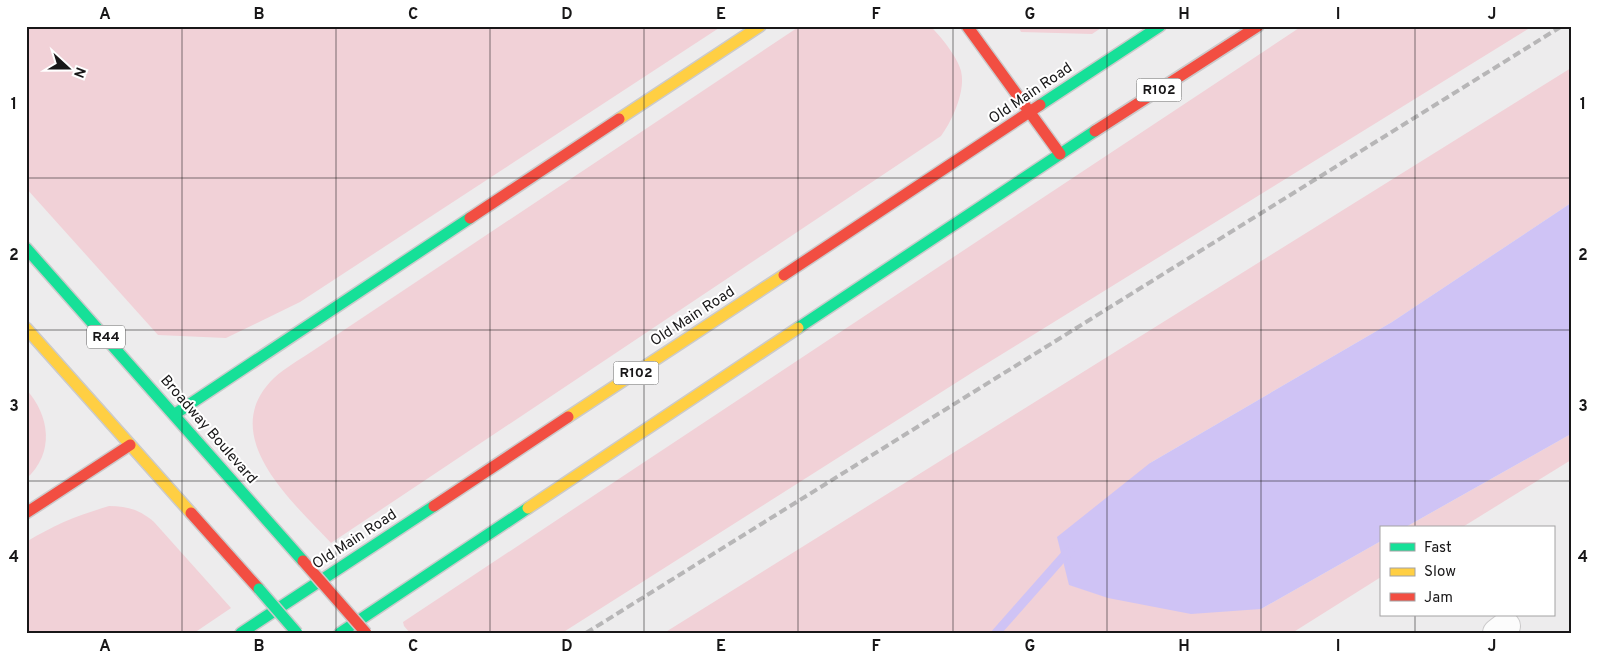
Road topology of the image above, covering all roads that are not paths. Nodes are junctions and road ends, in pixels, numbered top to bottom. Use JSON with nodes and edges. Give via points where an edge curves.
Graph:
{"nodes":[{"id":1,"x":760,"y":26,"type":"edge"},
{"id":2,"x":967,"y":26,"type":"edge"},
{"id":3,"x":1160,"y":26,"type":"edge"},
{"id":4,"x":1258,"y":26,"type":"edge"},
{"id":5,"x":1030,"y":113,"type":"junction"},
{"id":6,"x":1060,"y":154,"type":"junction"},
{"id":7,"x":26,"y":248,"type":"edge"},
{"id":8,"x":26,"y":328,"type":"edge"},
{"id":9,"x":175,"y":414,"type":"junction"},
{"id":10,"x":130,"y":445,"type":"junction"},
{"id":11,"x":26,"y":513,"type":"edge"},
{"id":12,"x":241,"y":633,"type":"edge"},
{"id":13,"x":297,"y":633,"type":"edge"},
{"id":14,"x":340,"y":633,"type":"edge"},
{"id":15,"x":366,"y":633,"type":"edge"}],
"edges":[{"from":1,"to":9,"type":"main road"},
{"from":2,"to":5,"type":"main road"},
{"from":3,"to":5,"type":"main road","name":"Old Main Road","number":"R102"},
{"from":4,"to":6,"type":"main road","number":"R102"},
{"from":5,"to":6,"type":"main road"},
{"from":5,"to":12,"type":"main road","name":"Old Main Road","number":"R102"},
{"from":6,"to":14,"type":"main road","number":"R102"},
{"from":7,"to":9,"type":"main road","name":"Broadway Boulevard","number":"R44"},
{"from":8,"to":10,"type":"main road"},
{"from":9,"to":15,"type":"main road","name":"Broadway Boulevard","number":"R44","bridge":true},
{"from":10,"to":11,"type":"main road"},
{"from":10,"to":13,"type":"main road","bridge":true}]}
